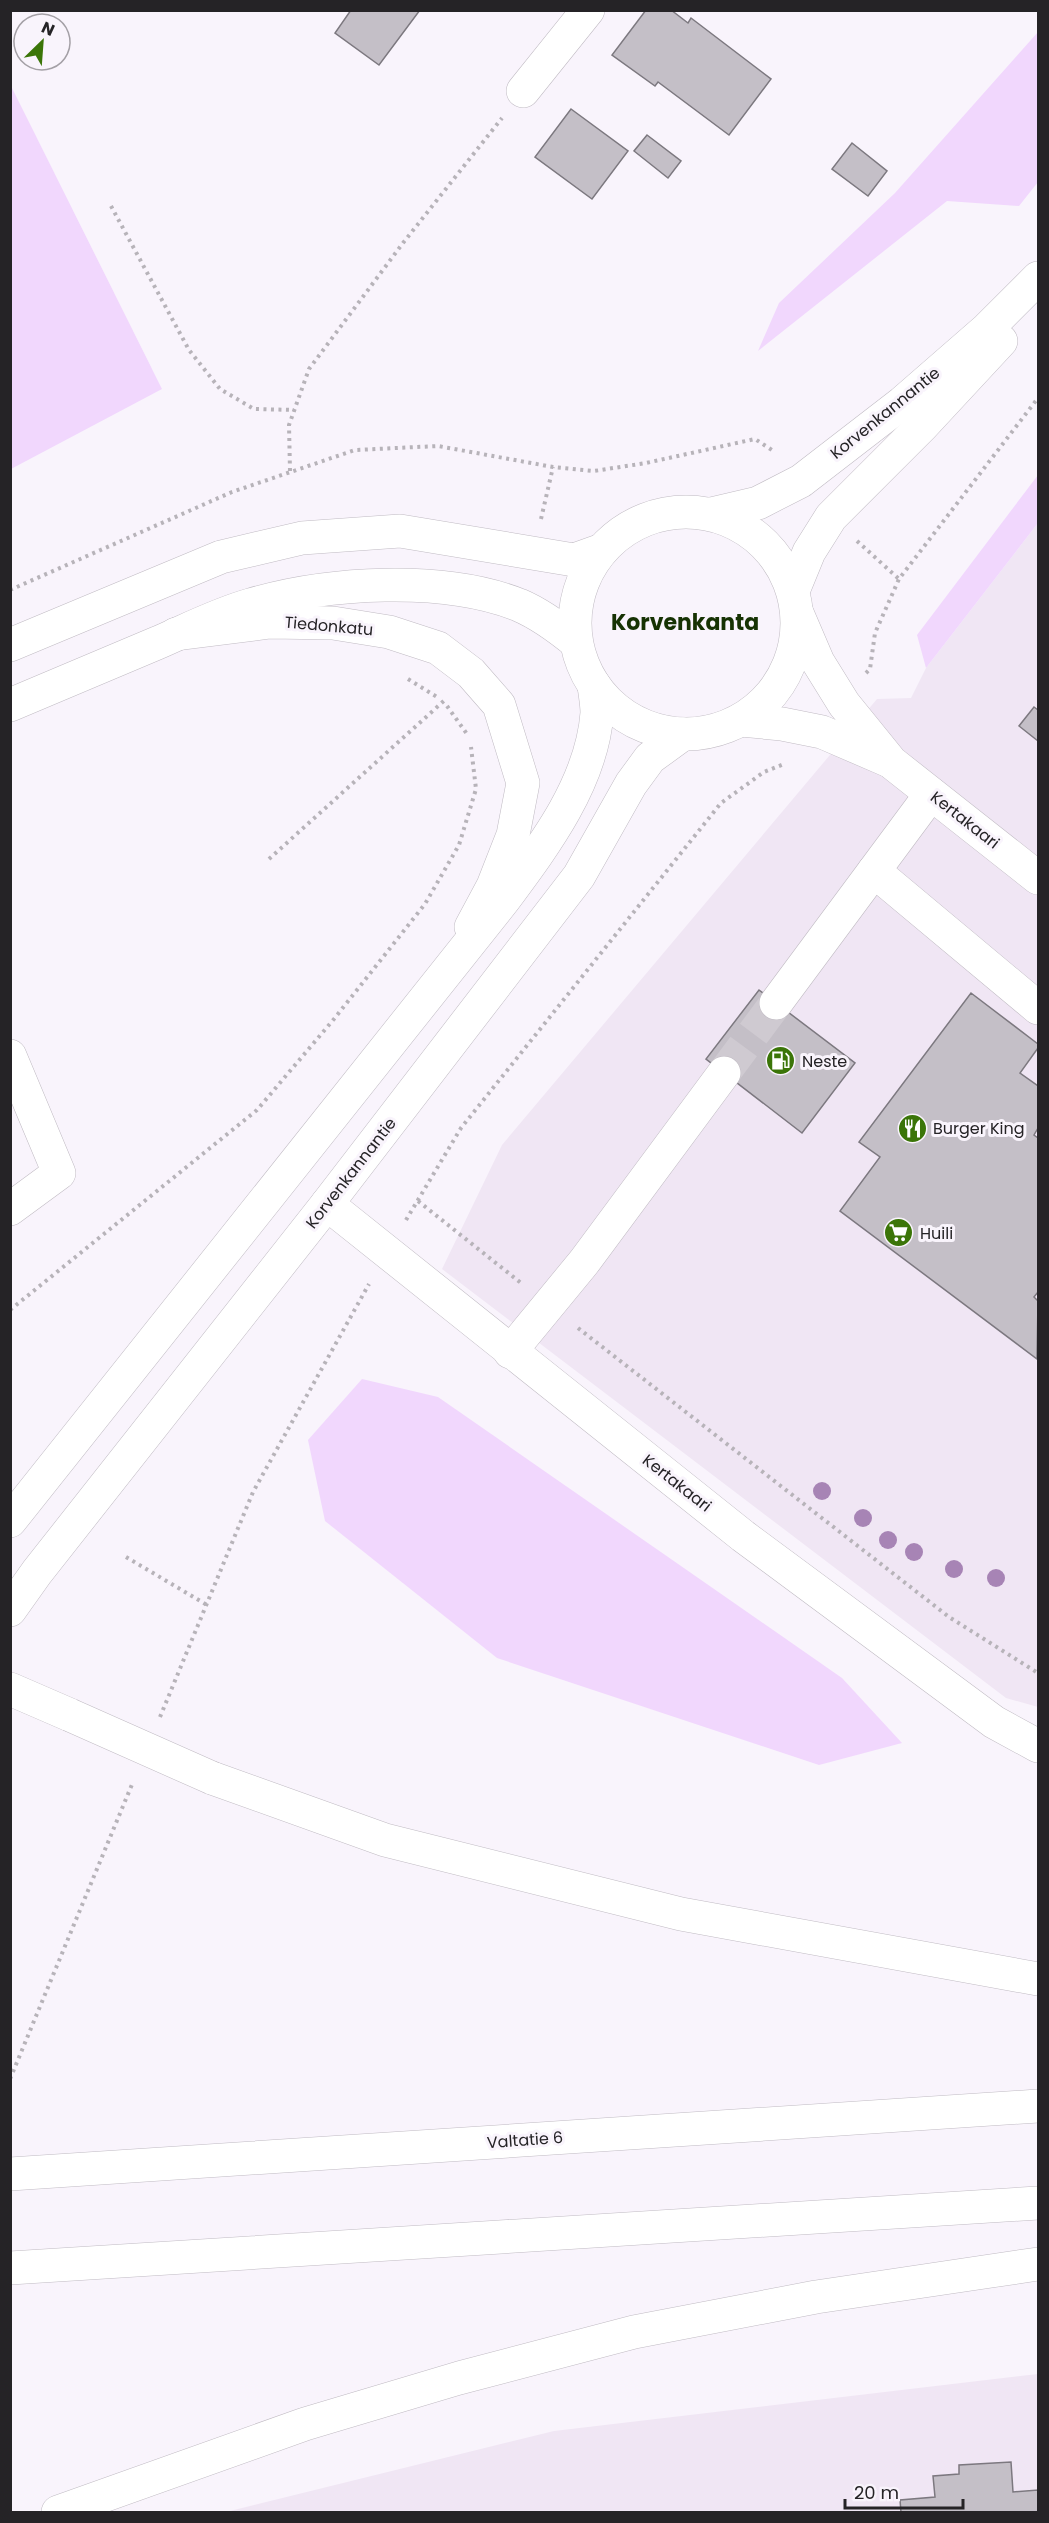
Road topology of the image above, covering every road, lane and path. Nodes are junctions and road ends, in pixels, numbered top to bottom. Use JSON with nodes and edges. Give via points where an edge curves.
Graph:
{"nodes":[{"id":1,"x":588,"y":10,"type":"edge"},
{"id":2,"x":523,"y":92,"type":"joint"},
{"id":3,"x":111,"y":206,"type":"dead end"},
{"id":4,"x":1038,"y":278,"type":"edge"},
{"id":5,"x":1038,"y":291,"type":"edge"},
{"id":6,"x":1038,"y":398,"type":"edge"},
{"id":7,"x":294,"y":411,"type":"junction"},
{"id":8,"x":290,"y":471,"type":"junction"},
{"id":9,"x":801,"y":481,"type":"junction"},
{"id":10,"x":711,"y":514,"type":"junction"},
{"id":11,"x":831,"y":517,"type":"junction"},
{"id":12,"x":602,"y":550,"type":"junction"},
{"id":13,"x":899,"y":579,"type":"junction"},
{"id":14,"x":10,"y":590,"type":"edge"},
{"id":15,"x":795,"y":602,"type":"junction"},
{"id":16,"x":176,"y":634,"type":"junction"},
{"id":17,"x":576,"y":642,"type":"junction"},
{"id":18,"x":10,"y":645,"type":"edge"},
{"id":19,"x":401,"y":675,"type":"dead end"},
{"id":20,"x":594,"y":685,"type":"junction"},
{"id":21,"x":844,"y":704,"type":"junction"},
{"id":22,"x":10,"y":705,"type":"edge"},
{"id":23,"x":741,"y":720,"type":"junction"},
{"id":24,"x":822,"y":732,"type":"junction"},
{"id":25,"x":683,"y":734,"type":"junction"},
{"id":26,"x":891,"y":762,"type":"junction"},
{"id":27,"x":931,"y":794,"type":"junction"},
{"id":28,"x":874,"y":872,"type":"junction"},
{"id":29,"x":1038,"y":878,"type":"edge"},
{"id":30,"x":449,"y":968,"type":"junction"},
{"id":31,"x":776,"y":1003,"type":"tunnel mouth"},
{"id":32,"x":1038,"y":1008,"type":"edge"},
{"id":33,"x":10,"y":1056,"type":"edge"},
{"id":34,"x":724,"y":1073,"type":"tunnel mouth"},
{"id":35,"x":418,"y":1201,"type":"junction"},
{"id":36,"x":327,"y":1204,"type":"junction"},
{"id":37,"x":10,"y":1209,"type":"edge"},
{"id":38,"x":388,"y":1252,"type":"junction"},
{"id":39,"x":549,"y":1305,"type":"junction"},
{"id":40,"x":10,"y":1310,"type":"edge"},
{"id":41,"x":510,"y":1352,"type":"junction"},
{"id":42,"x":10,"y":1521,"type":"edge"},
{"id":43,"x":126,"y":1557,"type":"dead end"},
{"id":44,"x":207,"y":1605,"type":"junction"},
{"id":45,"x":10,"y":1610,"type":"edge"},
{"id":46,"x":1038,"y":1673,"type":"edge"},
{"id":47,"x":10,"y":1689,"type":"edge"},
{"id":48,"x":156,"y":1726,"type":"dead end"},
{"id":49,"x":1038,"y":1746,"type":"edge"},
{"id":50,"x":134,"y":1781,"type":"dead end"},
{"id":51,"x":1038,"y":1978,"type":"edge"},
{"id":52,"x":10,"y":2079,"type":"edge"},
{"id":53,"x":1038,"y":2106,"type":"edge"},
{"id":54,"x":10,"y":2174,"type":"edge"},
{"id":55,"x":1038,"y":2203,"type":"edge"},
{"id":56,"x":1038,"y":2264,"type":"edge"},
{"id":57,"x":10,"y":2268,"type":"edge"},
{"id":58,"x":58,"y":2512,"type":"edge"}],
"edges":[{"from":1,"to":2,"type":"main road"},
{"from":2,"to":7,"type":"path","via":[[309,369]]},
{"from":3,"to":7,"type":"path","via":[[189,350],[220,389],[254,409]]},
{"from":4,"to":9,"type":"main road","name":"Korvenkannantie","via":[[987,329],[902,403]]},
{"from":5,"to":11,"type":"main road","name":"Korvenkannantie","via":[[1001,341]]},
{"from":6,"to":13,"type":"path"},
{"from":7,"to":8,"type":"path","via":[[289,425]]},
{"from":8,"to":9,"type":"path","via":[[355,450],[438,446],[594,471],[755,439],[778,454]]},
{"from":8,"to":14,"type":"path","via":[[232,492]]},
{"from":9,"to":10,"type":"main road","name":"Korvenkannantie","via":[[758,502]]},
{"from":10,"to":12,"type":"main road","via":[[681,512],[652,517],[625,530]]},
{"from":10,"to":15,"type":"main road","name":"Kertakaari","via":[[739,525],[762,542],[781,564]]},
{"from":11,"to":13,"type":"path"},
{"from":11,"to":15,"type":"main road","name":"Korvenkannantie","via":[[809,552]]},
{"from":12,"to":17,"type":"main road","via":[[581,588],[576,609]]},
{"from":12,"to":18,"type":"main road","via":[[574,560],[400,531],[302,538],[220,557]]},
{"from":13,"to":21,"type":"path","via":[[875,633],[870,669]]},
{"from":15,"to":21,"type":"main road","name":"Kertakaari","via":[[818,662]]},
{"from":15,"to":23,"type":"main road","via":[[796,645],[785,675],[766,701]]},
{"from":16,"to":17,"type":"main road","name":"Tiedonkatu","via":[[249,605],[312,591],[409,586],[476,593],[519,605],[552,622]]},
{"from":16,"to":22,"type":"main road","name":"Tiedonkatu"},
{"from":16,"to":30,"type":"main road","name":"Tiedonkatu","via":[[270,622],[333,623],[389,632],[438,648],[471,674],[500,705],[523,783],[513,836],[493,886]]},
{"from":17,"to":20,"type":"main road"},
{"from":19,"to":40,"type":"path","via":[[444,702],[470,737],[476,789],[459,845],[425,904],[257,1110]]},
{"from":20,"to":25,"type":"main road","via":[[618,711],[649,727]]},
{"from":20,"to":30,"type":"main road","via":[[597,712],[591,742],[571,798],[503,902]]},
{"from":21,"to":26,"type":"main road","name":"Kertakaari"},
{"from":23,"to":24,"type":"main road","name":"Kertakaari"},
{"from":23,"to":25,"type":"main road","via":[[713,731]]},
{"from":24,"to":26,"type":"main road","name":"Kertakaari"},
{"from":24,"to":35,"type":"path","via":[[802,757],[764,772],[721,803],[461,1128]]},
{"from":25,"to":36,"type":"main road","name":"Korvenkannantie","via":[[651,758],[637,775],[579,876]]},
{"from":26,"to":27,"type":"main road","name":"Kertakaari"},
{"from":27,"to":28,"type":"main road"},
{"from":27,"to":29,"type":"main road","name":"Kertakaari"},
{"from":28,"to":31,"type":"main road"},
{"from":28,"to":32,"type":"main road"},
{"from":30,"to":42,"type":"main road"},
{"from":33,"to":37,"type":"main road","via":[[59,1173]]},
{"from":34,"to":39,"type":"main road"},
{"from":35,"to":38,"type":"path"},
{"from":35,"to":39,"type":"path"},
{"from":36,"to":38,"type":"main road","name":"Kertakaari"},
{"from":36,"to":45,"type":"main road","name":"Korvenkannantie"},
{"from":38,"to":41,"type":"main road","name":"Kertakaari"},
{"from":38,"to":44,"type":"path","via":[[253,1492]]},
{"from":39,"to":41,"type":"main road"},
{"from":39,"to":46,"type":"path","via":[[949,1617]]},
{"from":41,"to":49,"type":"main road","name":"Kertakaari","via":[[743,1536],[994,1722]]},
{"from":43,"to":44,"type":"path"},
{"from":44,"to":48,"type":"path"},
{"from":47,"to":51,"type":"main road","bridge":true,"via":[[212,1778],[385,1840],[659,1909]]},
{"from":50,"to":52,"type":"path"},
{"from":53,"to":54,"type":"main road","name":"Valtatie 6"},
{"from":55,"to":57,"type":"main road"},
{"from":56,"to":58,"type":"main road","via":[[816,2297],[634,2332],[305,2424]]}]}
